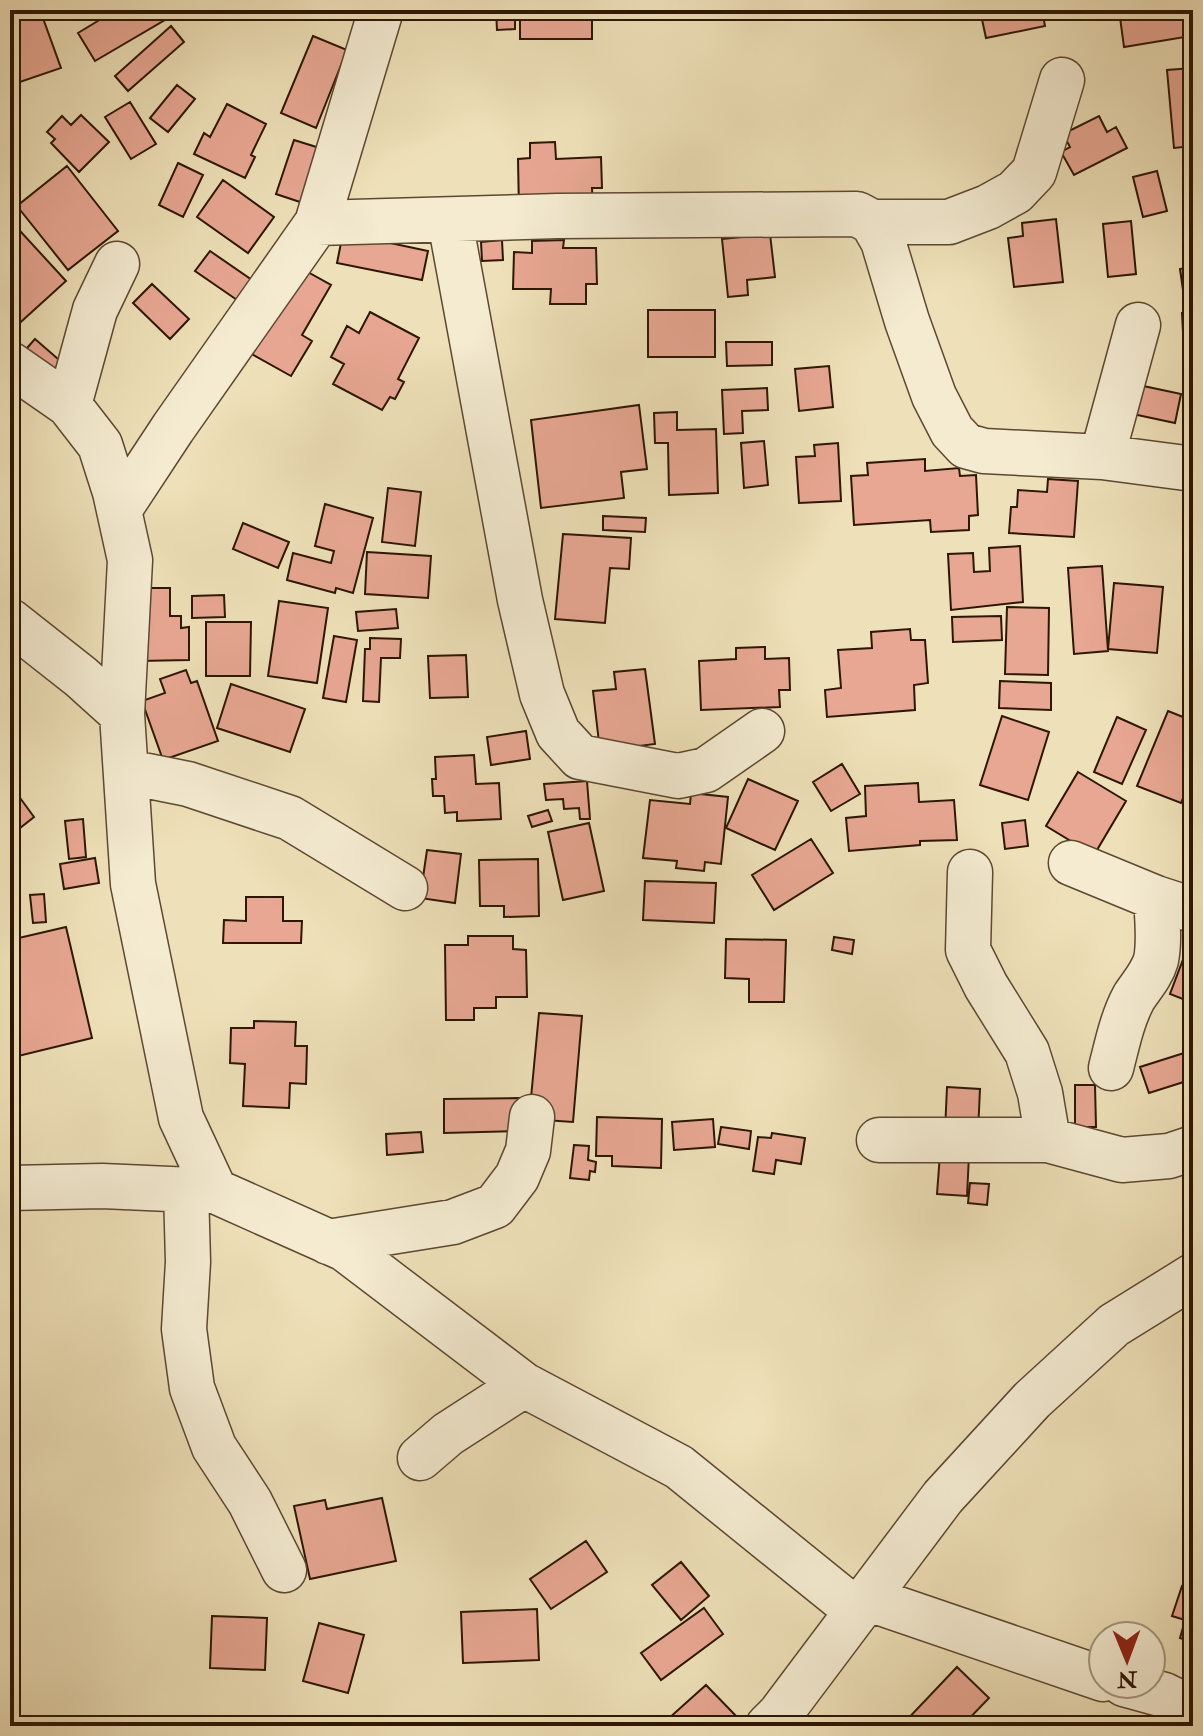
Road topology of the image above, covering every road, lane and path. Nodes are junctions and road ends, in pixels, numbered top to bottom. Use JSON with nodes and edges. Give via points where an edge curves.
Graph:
{"nodes":[{"id":1,"x":381,"y":10,"type":"edge"},
{"id":2,"x":1062,"y":80,"type":"dead end"},
{"id":3,"x":450,"y":221,"type":"junction"},
{"id":4,"x":872,"y":222,"type":"junction"},
{"id":5,"x":317,"y":223,"type":"junction"},
{"id":6,"x":117,"y":264,"type":"dead end"},
{"id":7,"x":1138,"y":325,"type":"dead end"},
{"id":8,"x":10,"y":364,"type":"edge"},
{"id":9,"x":69,"y":405,"type":"junction"},
{"id":10,"x":1102,"y":457,"type":"junction"},
{"id":11,"x":1193,"y":469,"type":"edge"},
{"id":12,"x":119,"y":510,"type":"junction"},
{"id":13,"x":10,"y":621,"type":"edge"},
{"id":14,"x":122,"y":714,"type":"junction"},
{"id":15,"x":762,"y":731,"type":"dead end"},
{"id":16,"x":128,"y":772,"type":"junction"},
{"id":17,"x":1071,"y":863,"type":"dead end"},
{"id":18,"x":970,"y":872,"type":"dead end"},
{"id":19,"x":405,"y":888,"type":"dead end"},
{"id":20,"x":1174,"y":904,"type":"edge"},
{"id":21,"x":1111,"y":1068,"type":"dead end"},
{"id":22,"x":532,"y":1117,"type":"dead end"},
{"id":23,"x":879,"y":1140,"type":"dead end"},
{"id":24,"x":1048,"y":1140,"type":"junction"},
{"id":25,"x":1193,"y":1148,"type":"edge"},
{"id":26,"x":10,"y":1188,"type":"edge"},
{"id":27,"x":201,"y":1190,"type":"junction"},
{"id":28,"x":328,"y":1242,"type":"junction"},
{"id":29,"x":1193,"y":1276,"type":"edge"},
{"id":30,"x":524,"y":1385,"type":"junction"},
{"id":31,"x":420,"y":1458,"type":"dead end"},
{"id":32,"x":284,"y":1570,"type":"dead end"},
{"id":33,"x":861,"y":1604,"type":"junction"},
{"id":34,"x":1087,"y":1674,"type":"edge"},
{"id":35,"x":1167,"y":1696,"type":"edge"},
{"id":36,"x":1193,"y":1709,"type":"edge"},
{"id":37,"x":785,"y":1719,"type":"edge"}],
"edges":[{"from":1,"to":5,"type":"street"},
{"from":2,"to":4,"type":"street","via":[[1034,172],[1015,192],[949,222]]},
{"from":3,"to":4,"type":"street","via":[[802,213],[857,214]]},
{"from":3,"to":5,"type":"street"},
{"from":3,"to":15,"type":"street","via":[[520,600],[542,694],[558,733],[580,757],[678,776],[706,770]]},
{"from":4,"to":10,"type":"street","via":[[934,396],[966,446]]},
{"from":5,"to":12,"type":"street"},
{"from":6,"to":9,"type":"street","via":[[95,310]]},
{"from":7,"to":10,"type":"street"},
{"from":8,"to":9,"type":"street"},
{"from":9,"to":12,"type":"street","via":[[100,445]]},
{"from":10,"to":11,"type":"street"},
{"from":12,"to":14,"type":"street","via":[[130,560]]},
{"from":13,"to":14,"type":"street"},
{"from":14,"to":16,"type":"street"},
{"from":16,"to":19,"type":"street","via":[[188,784],[290,818]]},
{"from":16,"to":27,"type":"street","via":[[133,884]]},
{"from":17,"to":20,"type":"street"},
{"from":18,"to":24,"type":"street","via":[[968,950],[1027,1052]]},
{"from":20,"to":21,"type":"street","via":[[1155,961],[1118,1037]]},
{"from":22,"to":28,"type":"street","via":[[528,1151],[495,1206],[453,1222]]},
{"from":23,"to":24,"type":"street"},
{"from":24,"to":25,"type":"street","via":[[1122,1160]]},
{"from":26,"to":27,"type":"street"},
{"from":27,"to":28,"type":"street"},
{"from":27,"to":32,"type":"street","via":[[188,1262],[184,1329],[192,1388],[214,1447],[250,1502]]},
{"from":28,"to":30,"type":"street","via":[[345,1249]]},
{"from":29,"to":33,"type":"street","via":[[1114,1325],[1032,1400],[943,1497]]},
{"from":30,"to":31,"type":"street"},
{"from":30,"to":33,"type":"street","via":[[679,1467]]},
{"from":33,"to":34,"type":"street"},
{"from":33,"to":37,"type":"street"},
{"from":35,"to":36,"type":"street"}]}
